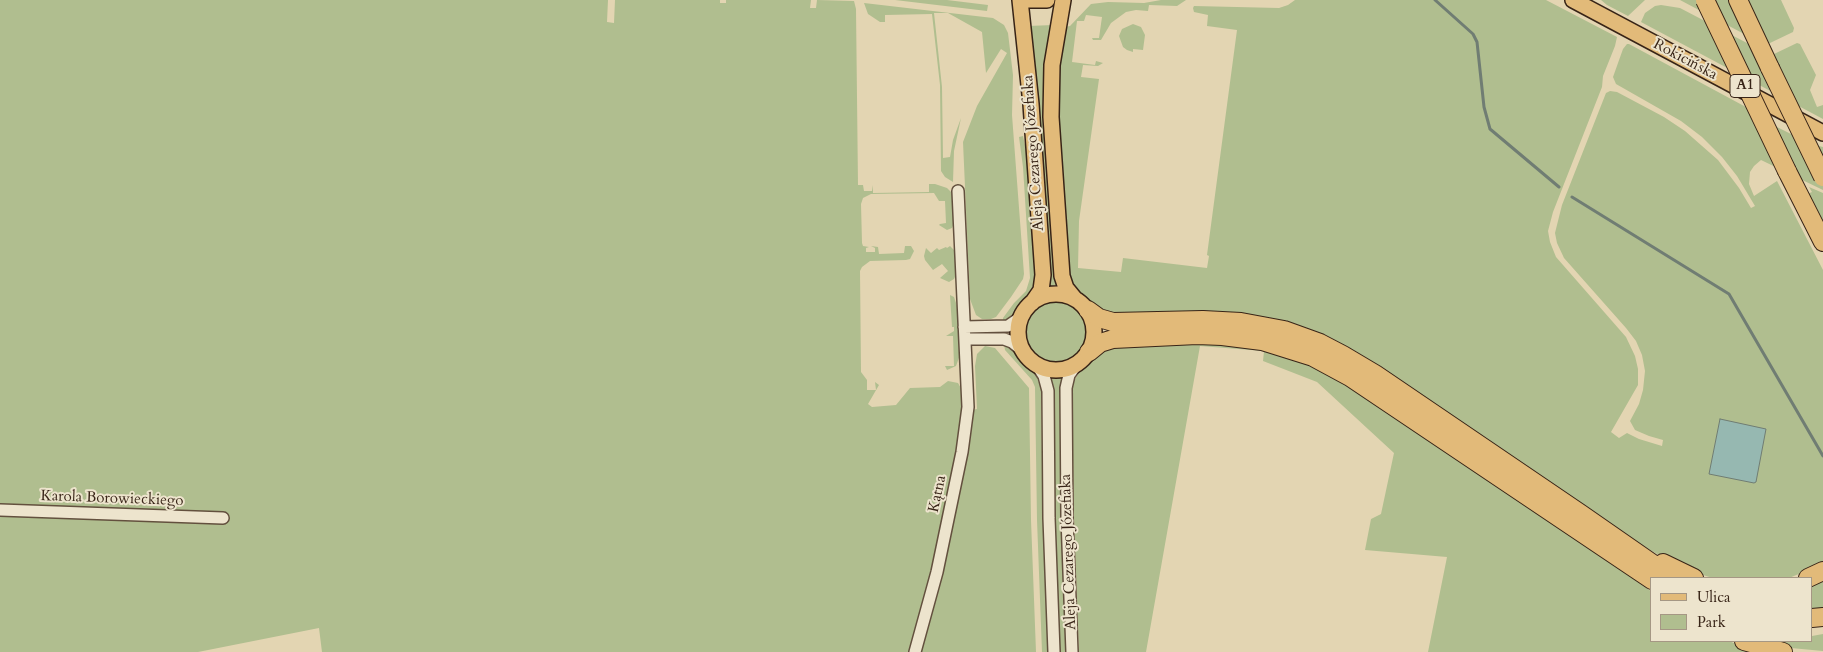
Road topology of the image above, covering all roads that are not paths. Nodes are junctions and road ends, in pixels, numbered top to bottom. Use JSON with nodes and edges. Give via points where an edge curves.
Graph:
{"nodes":[{"id":1,"x":1020,"y":0,"type":"edge"},
{"id":2,"x":1027,"y":0,"type":"edge"},
{"id":3,"x":1047,"y":0,"type":"edge"},
{"id":4,"x":1063,"y":0,"type":"edge"},
{"id":5,"x":1573,"y":0,"type":"edge"},
{"id":6,"x":1704,"y":0,"type":"edge"},
{"id":7,"x":1738,"y":0,"type":"edge"},
{"id":8,"x":1823,"y":133,"type":"edge"},
{"id":9,"x":1823,"y":177,"type":"edge"},
{"id":10,"x":958,"y":191,"type":"dead end"},
{"id":11,"x":1823,"y":242,"type":"edge"},
{"id":12,"x":1032,"y":302,"type":"junction"},
{"id":13,"x":1082,"y":304,"type":"junction"},
{"id":14,"x":1021,"y":317,"type":"junction"},
{"id":15,"x":964,"y":327,"type":"junction"},
{"id":16,"x":965,"y":339,"type":"junction"},
{"id":17,"x":1023,"y":351,"type":"junction"},
{"id":18,"x":1089,"y":352,"type":"junction"},
{"id":19,"x":1036,"y":364,"type":"junction"},
{"id":20,"x":1077,"y":364,"type":"junction"},
{"id":21,"x":0,"y":510,"type":"edge"},
{"id":22,"x":1581,"y":514,"type":"junction"},
{"id":23,"x":223,"y":518,"type":"dead end"},
{"id":24,"x":1629,"y":566,"type":"junction"},
{"id":25,"x":1823,"y":571,"type":"edge"},
{"id":26,"x":1671,"y":577,"type":"edge"},
{"id":27,"x":1692,"y":577,"type":"edge"},
{"id":28,"x":1810,"y":577,"type":"edge"},
{"id":29,"x":1650,"y":579,"type":"edge"},
{"id":30,"x":1650,"y":583,"type":"edge"},
{"id":31,"x":1748,"y":642,"type":"edge"},
{"id":32,"x":915,"y":652,"type":"edge"},
{"id":33,"x":1054,"y":652,"type":"edge"},
{"id":34,"x":1072,"y":652,"type":"edge"},
{"id":35,"x":1783,"y":652,"type":"edge"}],
"edges":[{"from":1,"to":12,"type":"main road","name":"Aleja Cezarego Józefiaka","via":[[1043,275],[1041,290]]},
{"from":2,"to":3,"type":"main road"},
{"from":4,"to":13,"type":"main road","name":"Aleja Cezarego Józefiaka","via":[[1052,65],[1051,127],[1062,276],[1066,288]]},
{"from":5,"to":8,"type":"main road","name":"Rokicińska"},
{"from":6,"to":11,"type":"highway","number":"A1","bridge":true},
{"from":7,"to":9,"type":"highway","number":"A1","bridge":true},
{"from":10,"to":15,"type":"street","name":"Kątna"},
{"from":12,"to":13,"type":"main road","via":[[1050,294],[1064,295]]},
{"from":12,"to":14,"type":"main road"},
{"from":13,"to":18,"type":"main road","via":[[1094,325]]},
{"from":13,"to":22,"type":"highway","via":[[1099,318],[1113,322],[1241,322],[1307,338],[1343,354],[1375,374]]},
{"from":14,"to":15,"type":"street","via":[[1008,326]]},
{"from":14,"to":17,"type":"main road","via":[[1018,333]]},
{"from":15,"to":16,"type":"street","name":"Kątna"},
{"from":16,"to":17,"type":"street","via":[[1004,339]]},
{"from":16,"to":32,"type":"street","name":"Kątna","via":[[968,407],[962,452],[937,572]]},
{"from":17,"to":19,"type":"main road"},
{"from":18,"to":20,"type":"main road"},
{"from":18,"to":24,"type":"highway","via":[[1100,343],[1113,339],[1197,335],[1262,341],[1313,357],[1350,377]]},
{"from":19,"to":20,"type":"main road","via":[[1057,371]]},
{"from":19,"to":33,"type":"street","name":"Aleja Cezarego Józefiaka","via":[[1048,391]]},
{"from":20,"to":34,"type":"street","name":"Aleja Cezarego Józefiaka","via":[[1069,375],[1066,388]]},
{"from":21,"to":23,"type":"street","name":"Karola Borowieckiego"},
{"from":22,"to":26,"type":"highway"},
{"from":22,"to":27,"type":"highway"},
{"from":24,"to":29,"type":"highway"},
{"from":24,"to":30,"type":"highway"},
{"from":25,"to":28,"type":"highway"},
{"from":31,"to":35,"type":"highway"}]}
